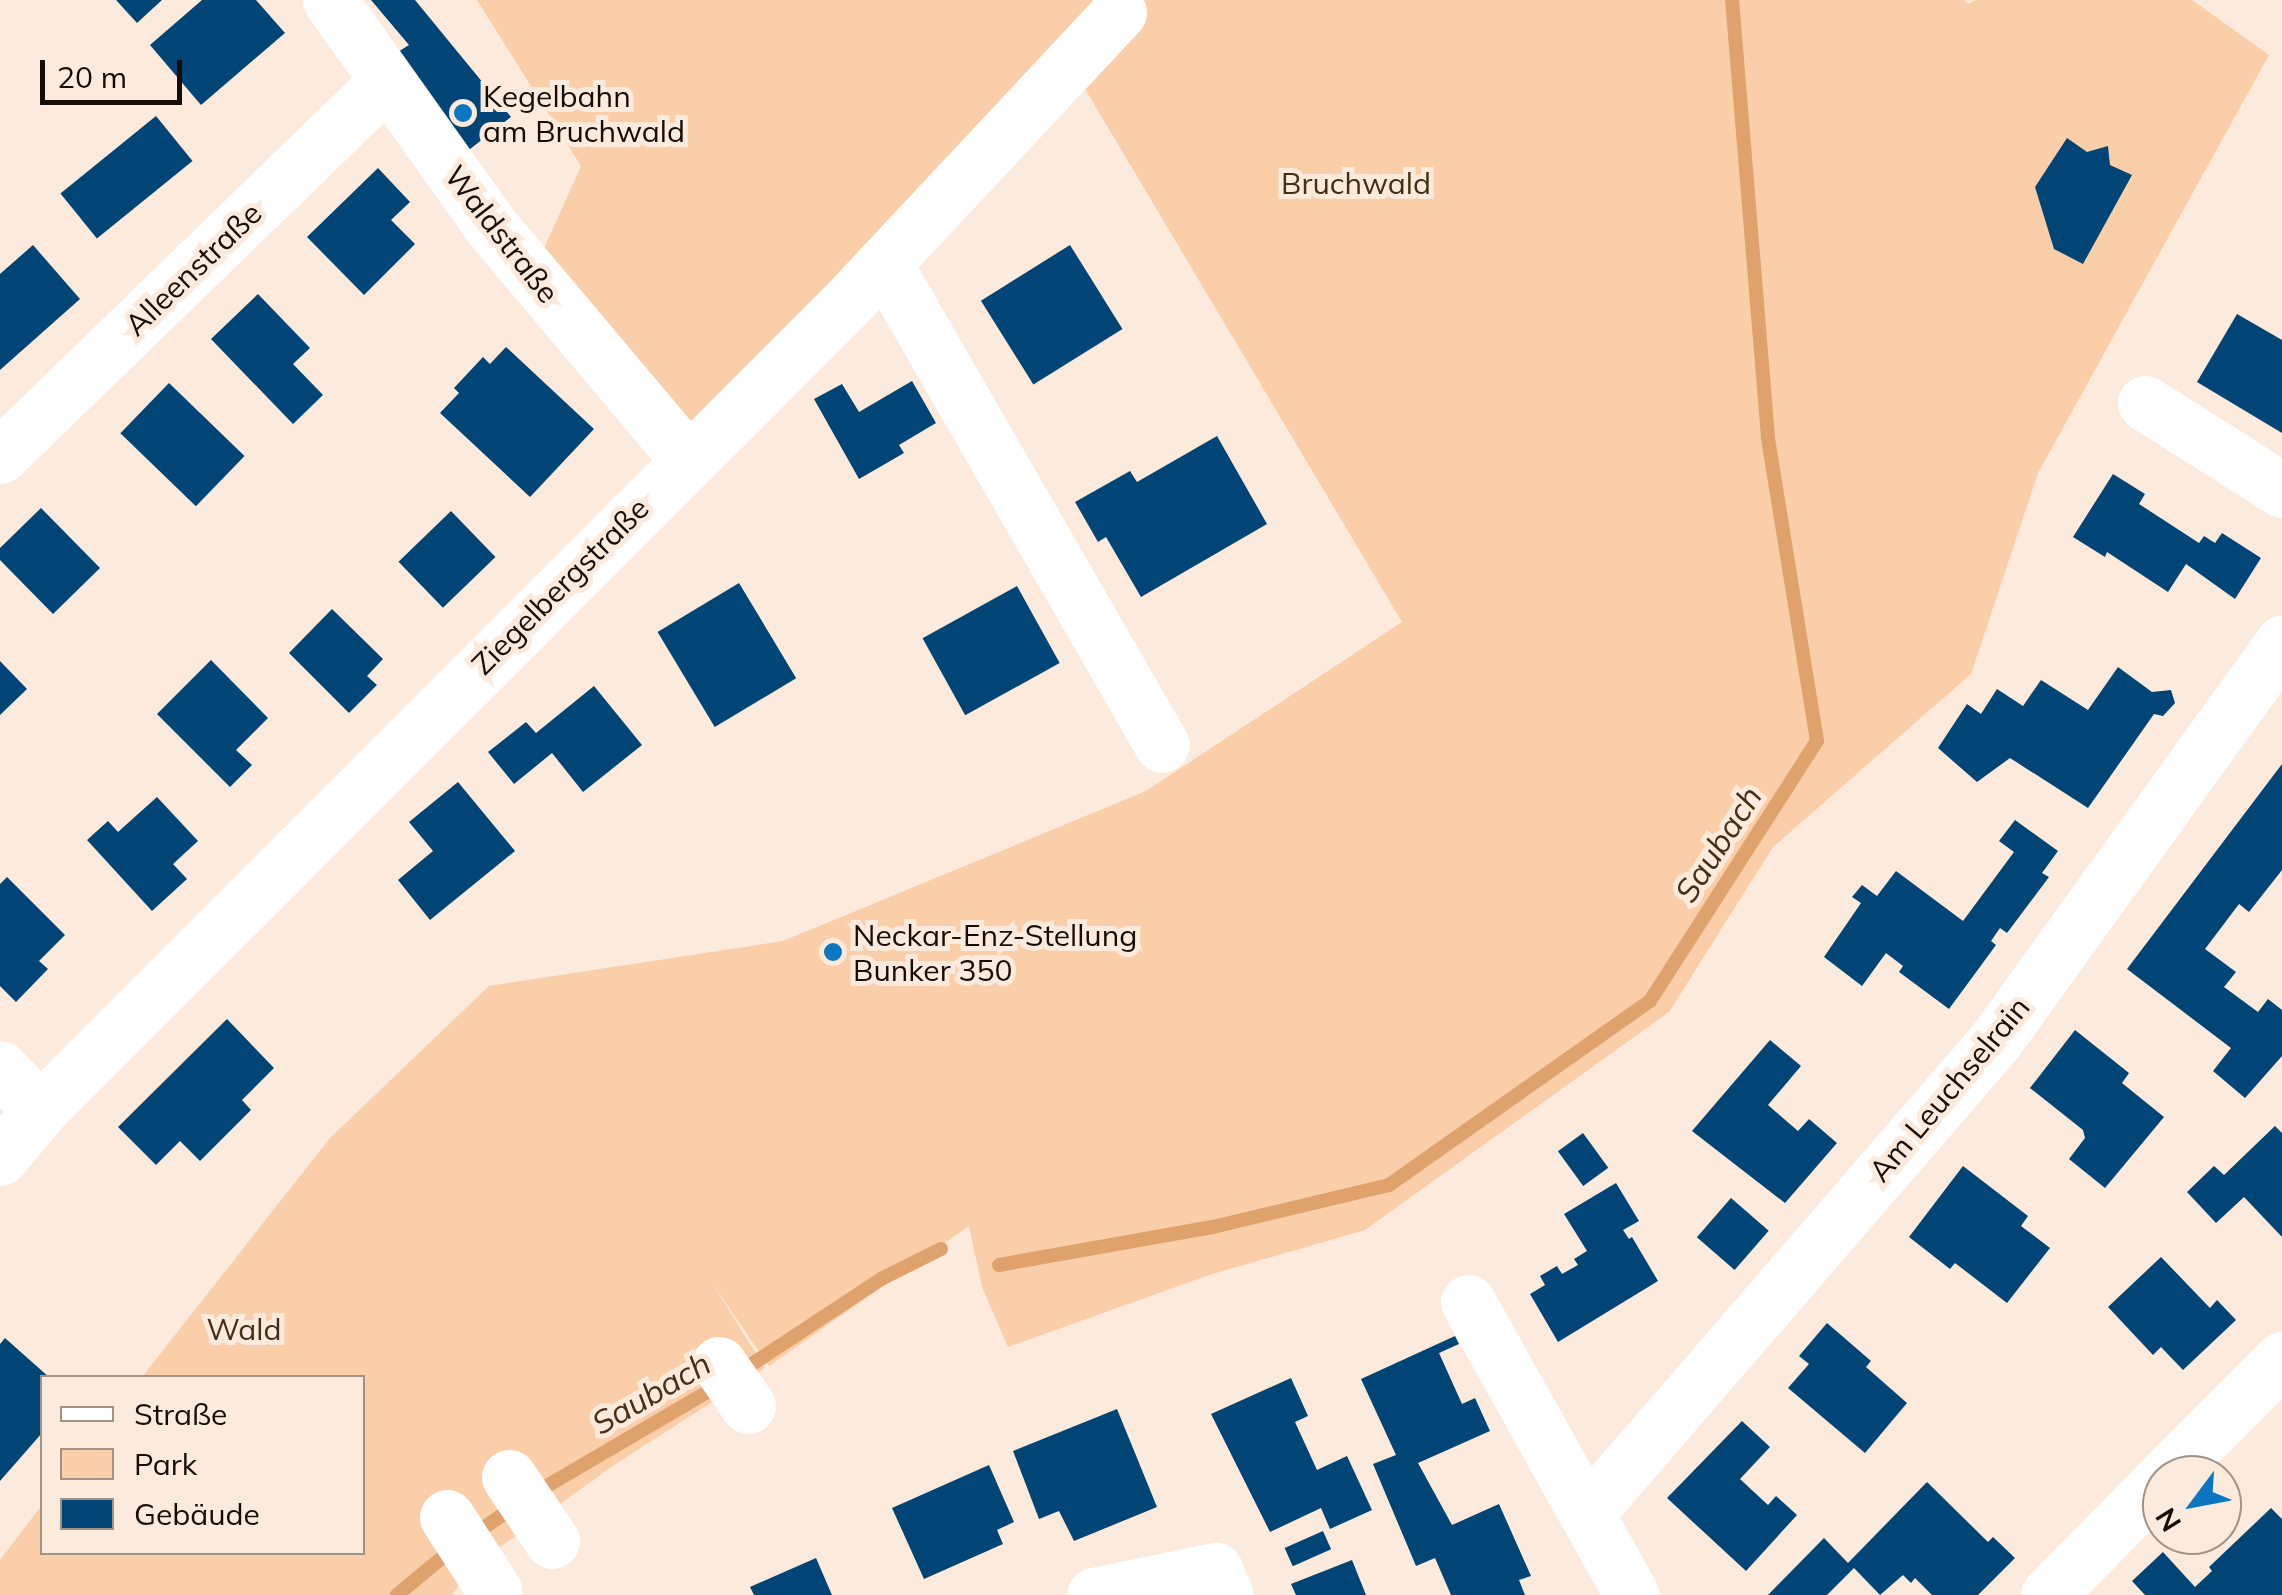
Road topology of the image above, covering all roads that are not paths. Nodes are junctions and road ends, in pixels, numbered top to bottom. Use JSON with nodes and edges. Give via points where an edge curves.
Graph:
{"nodes":[{"id":1,"x":330,"y":0,"type":"edge"},
{"id":2,"x":1119,"y":12,"type":"dead end"},
{"id":3,"x":386,"y":82,"type":"junction"},
{"id":4,"x":884,"y":264,"type":"junction"},
{"id":5,"x":2145,"y":403,"type":"dead end"},
{"id":6,"x":0,"y":456,"type":"edge"},
{"id":7,"x":687,"y":459,"type":"junction"},
{"id":8,"x":2282,"y":490,"type":"edge"},
{"id":9,"x":2282,"y":644,"type":"edge"},
{"id":10,"x":1162,"y":746,"type":"dead end"},
{"id":11,"x":0,"y":1068,"type":"edge"},
{"id":12,"x":40,"y":1110,"type":"junction"},
{"id":13,"x":0,"y":1158,"type":"edge"},
{"id":14,"x":1468,"y":1302,"type":"dead end"},
{"id":15,"x":2282,"y":1359,"type":"edge"},
{"id":16,"x":2186,"y":1455,"type":"edge"},
{"id":17,"x":2142,"y":1500,"type":"edge"},
{"id":18,"x":1587,"y":1512,"type":"junction"},
{"id":19,"x":530,"y":1513,"type":"dead end"},
{"id":20,"x":470,"y":1556,"type":"edge"},
{"id":21,"x":2056,"y":1592,"type":"edge"},
{"id":22,"x":1094,"y":1595,"type":"edge"},
{"id":23,"x":1226,"y":1595,"type":"edge"},
{"id":24,"x":1632,"y":1595,"type":"edge"}],
"edges":[{"from":1,"to":3,"type":"street","name":"Waldstraße"},
{"from":2,"to":4,"type":"street","name":"Ziegelbergstraße"},
{"from":3,"to":6,"type":"street","name":"Alleenstraße"},
{"from":3,"to":7,"type":"street","name":"Waldstraße","via":[[490,224]]},
{"from":4,"to":7,"type":"street","name":"Ziegelbergstraße"},
{"from":4,"to":10,"type":"street"},
{"from":5,"to":8,"type":"street"},
{"from":7,"to":12,"type":"street","name":"Ziegelbergstraße"},
{"from":9,"to":18,"type":"street","name":"Am Leuchselrain","via":[[1995,1041]]},
{"from":11,"to":12,"type":"street"},
{"from":12,"to":13,"type":"street","name":"Ziegelbergstraße"},
{"from":14,"to":18,"type":"street"},
{"from":15,"to":16,"type":"street"},
{"from":17,"to":21,"type":"street"},
{"from":18,"to":24,"type":"street"},
{"from":19,"to":20,"type":"street"},
{"from":22,"to":23,"type":"street","via":[[1216,1570]]}]}
